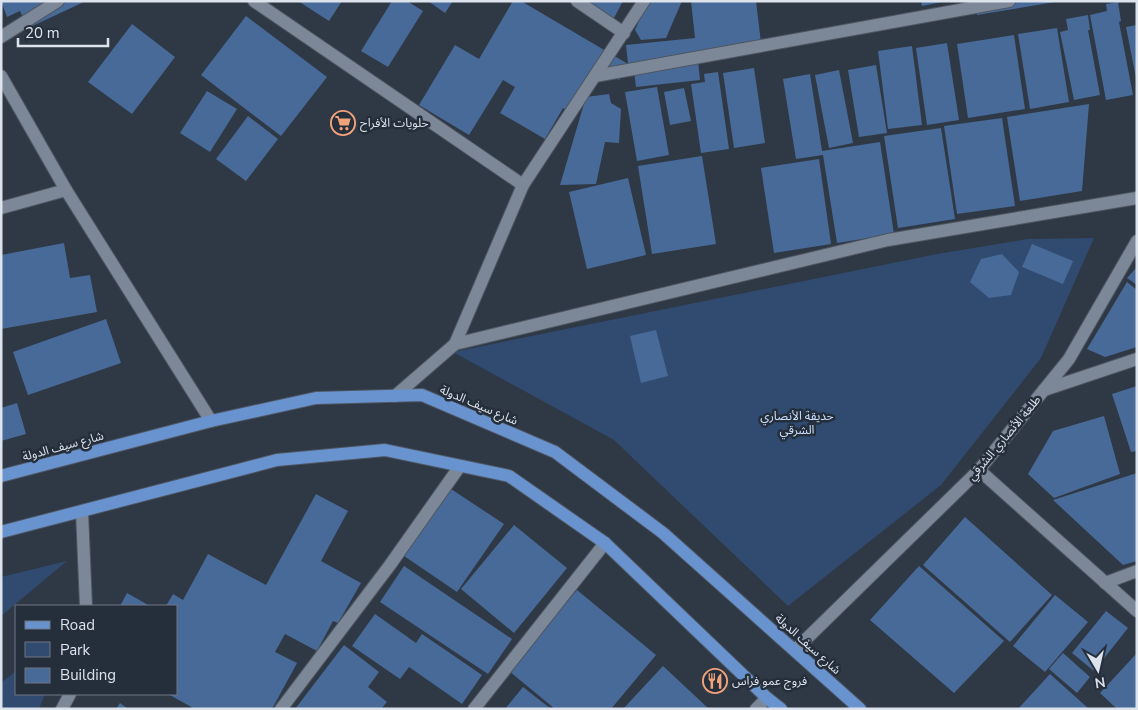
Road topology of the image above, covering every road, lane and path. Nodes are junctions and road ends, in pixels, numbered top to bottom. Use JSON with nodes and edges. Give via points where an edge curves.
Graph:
{"nodes":[{"id":1,"x":58,"y":1,"type":"edge"},
{"id":2,"x":254,"y":1,"type":"edge"},
{"id":3,"x":577,"y":1,"type":"edge"},
{"id":4,"x":644,"y":1,"type":"edge"},
{"id":5,"x":1010,"y":1,"type":"edge"},
{"id":6,"x":624,"y":33,"type":"junction"},
{"id":7,"x":1,"y":37,"type":"edge"},
{"id":8,"x":1,"y":76,"type":"edge"},
{"id":9,"x":595,"y":76,"type":"junction"},
{"id":10,"x":523,"y":185,"type":"junction"},
{"id":11,"x":66,"y":190,"type":"junction"},
{"id":12,"x":1137,"y":198,"type":"edge"},
{"id":13,"x":1,"y":208,"type":"edge"},
{"id":14,"x":1137,"y":241,"type":"edge"},
{"id":15,"x":455,"y":344,"type":"junction"},
{"id":16,"x":1137,"y":359,"type":"edge"},
{"id":17,"x":1044,"y":391,"type":"junction"},
{"id":18,"x":395,"y":396,"type":"junction"},
{"id":19,"x":210,"y":421,"type":"junction"},
{"id":20,"x":460,"y":466,"type":"junction"},
{"id":21,"x":980,"y":470,"type":"junction"},
{"id":22,"x":1,"y":476,"type":"edge"},
{"id":23,"x":82,"y":512,"type":"junction"},
{"id":24,"x":1,"y":532,"type":"edge"},
{"id":25,"x":605,"y":544,"type":"junction"},
{"id":26,"x":1137,"y":571,"type":"edge"},
{"id":27,"x":1105,"y":583,"type":"junction"},
{"id":28,"x":86,"y":605,"type":"edge"},
{"id":29,"x":1137,"y":611,"type":"edge"},
{"id":30,"x":794,"y":650,"type":"junction"},
{"id":31,"x":69,"y":695,"type":"edge"},
{"id":32,"x":767,"y":698,"type":"junction"},
{"id":33,"x":62,"y":709,"type":"edge"},
{"id":34,"x":281,"y":709,"type":"edge"},
{"id":35,"x":474,"y":709,"type":"edge"},
{"id":36,"x":756,"y":709,"type":"edge"},
{"id":37,"x":780,"y":709,"type":"edge"},
{"id":38,"x":860,"y":709,"type":"edge"}],
"edges":[{"from":1,"to":7,"type":"street"},
{"from":2,"to":10,"type":"street"},
{"from":3,"to":6,"type":"street"},
{"from":4,"to":6,"type":"street"},
{"from":5,"to":9,"type":"street"},
{"from":6,"to":9,"type":"street"},
{"from":8,"to":11,"type":"street"},
{"from":9,"to":10,"type":"street"},
{"from":10,"to":15,"type":"street"},
{"from":11,"to":13,"type":"street"},
{"from":11,"to":19,"type":"street"},
{"from":12,"to":15,"type":"street","via":[[888,240]]},
{"from":14,"to":17,"type":"street","name":"طلعة الأنصاري الشرقي","via":[[1070,359]]},
{"from":15,"to":18,"type":"street"},
{"from":16,"to":17,"type":"street"},
{"from":17,"to":21,"type":"street","name":"طلعة الأنصاري الشرقي"},
{"from":18,"to":19,"type":"main road","name":"شارع سيف الدولة","via":[[316,398]]},
{"from":18,"to":30,"type":"main road","name":"شارع سيف الدولة","via":[[422,395],[555,452],[663,533]]},
{"from":19,"to":22,"type":"main road","name":"شارع سيف الدولة"},
{"from":20,"to":23,"type":"main road","via":[[385,450],[277,460]]},
{"from":20,"to":25,"type":"main road","via":[[509,476]]},
{"from":20,"to":34,"type":"street"},
{"from":21,"to":27,"type":"street"},
{"from":21,"to":30,"type":"street","name":"طلعة الأنصاري الشرقي"},
{"from":23,"to":24,"type":"main road"},
{"from":23,"to":28,"type":"street"},
{"from":25,"to":32,"type":"main road"},
{"from":25,"to":35,"type":"street"},
{"from":26,"to":27,"type":"street"},
{"from":27,"to":29,"type":"street"},
{"from":30,"to":38,"type":"main road","name":"شارع سيف الدولة"},
{"from":31,"to":33,"type":"street"},
{"from":32,"to":36,"type":"street"},
{"from":32,"to":37,"type":"main road"}]}
